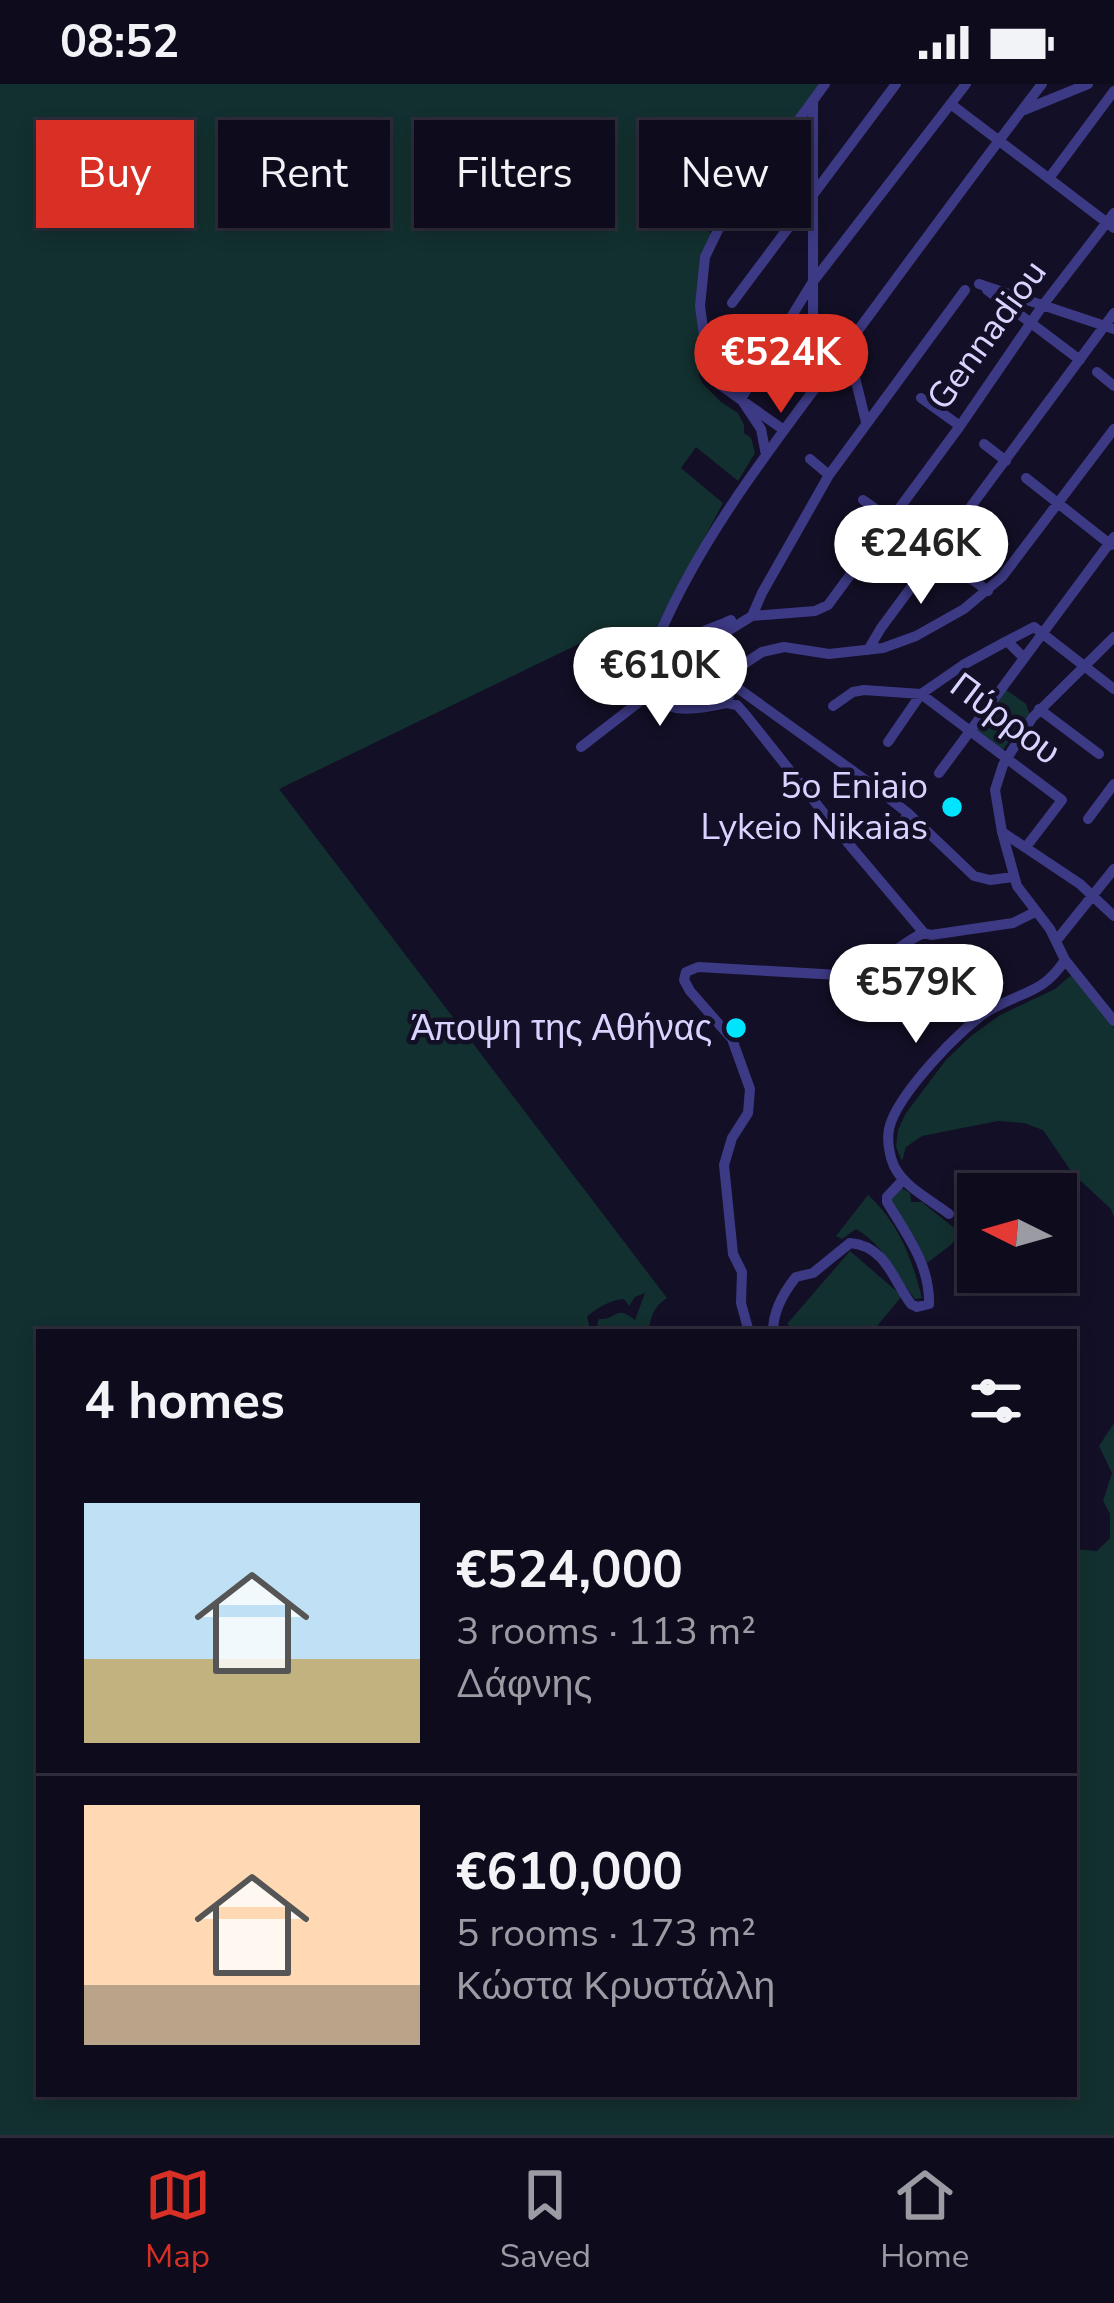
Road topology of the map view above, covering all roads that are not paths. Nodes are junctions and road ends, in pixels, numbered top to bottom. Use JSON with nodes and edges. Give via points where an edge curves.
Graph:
{"nodes":[{"id":1,"x":825,"y":84,"type":"edge"},
{"id":2,"x":896,"y":84,"type":"edge"},
{"id":3,"x":966,"y":84,"type":"edge"},
{"id":4,"x":1042,"y":84,"type":"edge"},
{"id":5,"x":1088,"y":84,"type":"edge"},
{"id":6,"x":1114,"y":91,"type":"edge"},
{"id":7,"x":814,"y":100,"type":"junction"},
{"id":8,"x":952,"y":104,"type":"junction"},
{"id":9,"x":1021,"y":111,"type":"junction"},
{"id":10,"x":999,"y":139,"type":"junction"},
{"id":11,"x":1049,"y":177,"type":"junction"},
{"id":12,"x":812,"y":198,"type":"junction"},
{"id":13,"x":1112,"y":221,"type":"edge"},
{"id":14,"x":812,"y":284,"type":"junction"},
{"id":15,"x":965,"y":290,"type":"dead end"},
{"id":16,"x":732,"y":303,"type":"dead end"},
{"id":17,"x":1043,"y":305,"type":"junction"},
{"id":18,"x":1114,"y":314,"type":"edge"},
{"id":19,"x":1031,"y":323,"type":"junction"},
{"id":20,"x":1109,"y":327,"type":"edge"},
{"id":21,"x":847,"y":346,"type":"junction"},
{"id":22,"x":1080,"y":360,"type":"junction"},
{"id":23,"x":1097,"y":372,"type":"dead end"},
{"id":24,"x":1114,"y":386,"type":"edge"},
{"id":25,"x":921,"y":398,"type":"dead end"},
{"id":26,"x":741,"y":399,"type":"junction"},
{"id":27,"x":866,"y":422,"type":"junction"},
{"id":28,"x":960,"y":425,"type":"junction"},
{"id":29,"x":1114,"y":429,"type":"edge"},
{"id":30,"x":784,"y":430,"type":"junction"},
{"id":31,"x":984,"y":444,"type":"dead end"},
{"id":32,"x":766,"y":455,"type":"junction"},
{"id":33,"x":810,"y":459,"type":"dead end"},
{"id":34,"x":1006,"y":461,"type":"junction"},
{"id":35,"x":829,"y":475,"type":"junction"},
{"id":36,"x":1026,"y":478,"type":"dead end"},
{"id":37,"x":863,"y":500,"type":"dead end"},
{"id":38,"x":1058,"y":502,"type":"junction"},
{"id":39,"x":890,"y":519,"type":"junction"},
{"id":40,"x":1112,"y":543,"type":"edge"},
{"id":41,"x":956,"y":568,"type":"dead end"},
{"id":42,"x":988,"y":591,"type":"junction"},
{"id":43,"x":752,"y":616,"type":"junction"},
{"id":44,"x":731,"y":620,"type":"dead end"},
{"id":45,"x":1038,"y":630,"type":"junction"},
{"id":46,"x":1114,"y":637,"type":"edge"},
{"id":47,"x":1007,"y":641,"type":"junction"},
{"id":48,"x":868,"y":650,"type":"junction"},
{"id":49,"x":1024,"y":658,"type":"junction"},
{"id":50,"x":1085,"y":667,"type":"junction"},
{"id":51,"x":665,"y":680,"type":"junction"},
{"id":52,"x":731,"y":684,"type":"junction"},
{"id":53,"x":1114,"y":689,"type":"edge"},
{"id":54,"x":652,"y":692,"type":"junction"},
{"id":55,"x":921,"y":694,"type":"junction"},
{"id":56,"x":727,"y":703,"type":"junction"},
{"id":57,"x":833,"y":706,"type":"dead end"},
{"id":58,"x":1039,"y":710,"type":"junction"},
{"id":59,"x":969,"y":730,"type":"junction"},
{"id":60,"x":888,"y":742,"type":"dead end"},
{"id":61,"x":581,"y":747,"type":"dead end"},
{"id":62,"x":1099,"y":754,"type":"dead end"},
{"id":63,"x":1007,"y":759,"type":"junction"},
{"id":64,"x":939,"y":773,"type":"dead end"},
{"id":65,"x":1114,"y":784,"type":"edge"},
{"id":66,"x":908,"y":814,"type":"junction"},
{"id":67,"x":1088,"y":819,"type":"dead end"},
{"id":68,"x":1002,"y":832,"type":"junction"},
{"id":69,"x":888,"y":837,"type":"dead end"},
{"id":70,"x":1026,"y":848,"type":"junction"},
{"id":71,"x":1114,"y":868,"type":"edge"},
{"id":72,"x":1013,"y":877,"type":"junction"},
{"id":73,"x":1094,"y":895,"type":"junction"},
{"id":74,"x":1035,"y":912,"type":"junction"},
{"id":75,"x":1114,"y":916,"type":"edge"},
{"id":76,"x":924,"y":933,"type":"junction"},
{"id":77,"x":1056,"y":941,"type":"junction"},
{"id":78,"x":1065,"y":960,"type":"junction"},
{"id":79,"x":1114,"y":1022,"type":"edge"},
{"id":80,"x":903,"y":1180,"type":"junction"},
{"id":81,"x":949,"y":1214,"type":"dead end"},
{"id":82,"x":748,"y":1329,"type":"edge"},
{"id":83,"x":772,"y":1329,"type":"edge"}],
"edges":[{"from":1,"to":7,"type":"street"},
{"from":2,"to":12,"type":"street"},
{"from":3,"to":8,"type":"street"},
{"from":4,"to":9,"type":"street"},
{"from":5,"to":9,"type":"street"},
{"from":6,"to":11,"type":"street"},
{"from":7,"to":12,"type":"street"},
{"from":7,"to":26,"type":"street","via":[[704,257],[700,306],[709,373]]},
{"from":8,"to":10,"type":"street"},
{"from":8,"to":14,"type":"street"},
{"from":9,"to":10,"type":"street"},
{"from":10,"to":11,"type":"street"},
{"from":10,"to":21,"type":"street"},
{"from":11,"to":13,"type":"street"},
{"from":12,"to":14,"type":"street"},
{"from":12,"to":16,"type":"street"},
{"from":13,"to":17,"type":"street","name":"Gennadiou"},
{"from":14,"to":21,"type":"street","via":[[813,316]]},
{"from":14,"to":26,"type":"street"},
{"from":15,"to":27,"type":"street"},
{"from":17,"to":19,"type":"street","name":"Gennadiou"},
{"from":17,"to":19,"type":"street","via":[[980,284]]},
{"from":17,"to":20,"type":"street"},
{"from":18,"to":20,"type":"street"},
{"from":19,"to":22,"type":"street"},
{"from":19,"to":28,"type":"street","name":"Gennadiou"},
{"from":20,"to":22,"type":"street"},
{"from":21,"to":27,"type":"street"},
{"from":21,"to":30,"type":"street"},
{"from":22,"to":34,"type":"street"},
{"from":23,"to":24,"type":"street"},
{"from":25,"to":28,"type":"street"},
{"from":26,"to":30,"type":"street"},
{"from":26,"to":32,"type":"street","via":[[761,429]]},
{"from":27,"to":35,"type":"street"},
{"from":28,"to":39,"type":"street","name":"Gennadiou"},
{"from":29,"to":38,"type":"street"},
{"from":30,"to":32,"type":"street"},
{"from":31,"to":34,"type":"street"},
{"from":32,"to":54,"type":"street","via":[[670,611],[650,658]]},
{"from":33,"to":35,"type":"street"},
{"from":34,"to":48,"type":"street"},
{"from":35,"to":43,"type":"street"},
{"from":36,"to":38,"type":"street"},
{"from":37,"to":39,"type":"street"},
{"from":38,"to":40,"type":"street"},
{"from":38,"to":42,"type":"street"},
{"from":39,"to":43,"type":"street","name":"Gennadiou","via":[[828,605]]},
{"from":40,"to":45,"type":"street"},
{"from":41,"to":42,"type":"street"},
{"from":42,"to":48,"type":"street","via":[[916,637]]},
{"from":43,"to":51,"type":"street","name":"Gennadiou"},
{"from":44,"to":51,"type":"street","via":[[693,635],[662,670]]},
{"from":45,"to":47,"type":"street"},
{"from":45,"to":49,"type":"street"},
{"from":45,"to":50,"type":"street"},
{"from":46,"to":50,"type":"street"},
{"from":47,"to":49,"type":"street"},
{"from":47,"to":55,"type":"street"},
{"from":48,"to":52,"type":"street","via":[[774,648],[741,666]]},
{"from":49,"to":59,"type":"street"},
{"from":50,"to":53,"type":"street"},
{"from":50,"to":58,"type":"street"},
{"from":51,"to":54,"type":"street","name":"Gennadiou"},
{"from":52,"to":56,"type":"street"},
{"from":52,"to":66,"type":"street"},
{"from":54,"to":56,"type":"street","via":[[671,708]]},
{"from":54,"to":61,"type":"street","name":"Gennadiou"},
{"from":55,"to":57,"type":"street","via":[[864,690]]},
{"from":55,"to":59,"type":"street","name":"Πύρρου"},
{"from":55,"to":60,"type":"street"},
{"from":56,"to":76,"type":"street","via":[[746,714]]},
{"from":58,"to":62,"type":"street"},
{"from":58,"to":63,"type":"street"},
{"from":59,"to":63,"type":"street","name":"Πύρρου"},
{"from":59,"to":64,"type":"street"},
{"from":63,"to":68,"type":"street","via":[[995,790]]},
{"from":63,"to":70,"type":"street","name":"Πύρρου","via":[[1062,800]]},
{"from":65,"to":67,"type":"street"},
{"from":66,"to":69,"type":"street"},
{"from":66,"to":72,"type":"street","via":[[974,876]]},
{"from":68,"to":70,"type":"street"},
{"from":68,"to":72,"type":"street"},
{"from":70,"to":73,"type":"street"},
{"from":71,"to":73,"type":"street"},
{"from":72,"to":74,"type":"street"},
{"from":73,"to":75,"type":"street"},
{"from":73,"to":77,"type":"street"},
{"from":74,"to":76,"type":"street","via":[[1020,921]]},
{"from":74,"to":77,"type":"street"},
{"from":76,"to":82,"type":"street","via":[[857,976],[686,971],[690,991],[736,1046],[750,1089],[724,1165]]},
{"from":77,"to":78,"type":"street"},
{"from":78,"to":79,"type":"street"},
{"from":78,"to":80,"type":"street","via":[[1042,986],[975,1021],[924,1074],[889,1130]]},
{"from":80,"to":81,"type":"street"},
{"from":80,"to":83,"type":"street","via":[[887,1202],[915,1245],[929,1304],[911,1304],[889,1264],[850,1243],[796,1277]]}]}
